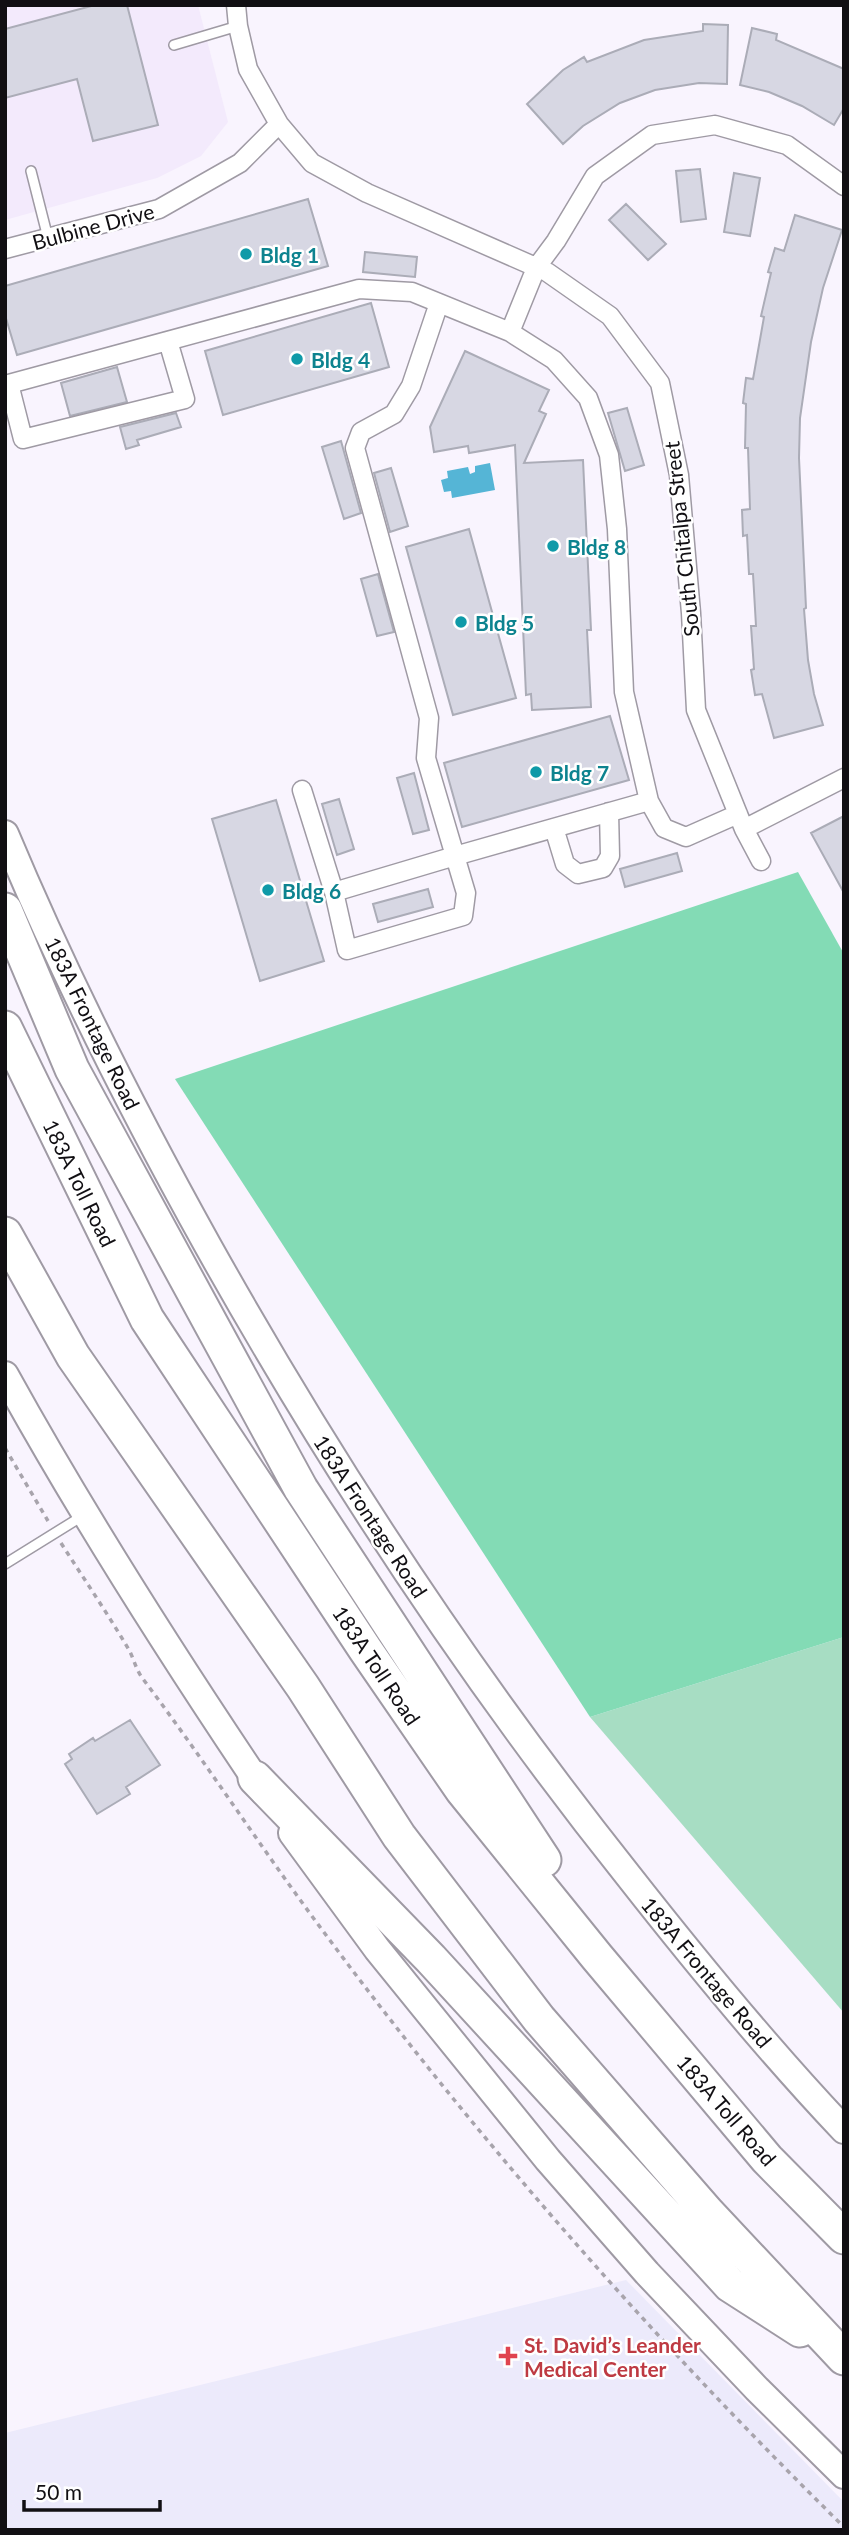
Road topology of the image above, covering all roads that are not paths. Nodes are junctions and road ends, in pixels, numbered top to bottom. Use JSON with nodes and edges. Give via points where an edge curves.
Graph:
{"nodes":[{"id":1,"x":236,"y":5,"type":"edge"},
{"id":2,"x":238,"y":26,"type":"junction"},
{"id":3,"x":174,"y":45,"type":"dead end"},
{"id":4,"x":279,"y":124,"type":"junction"},
{"id":5,"x":31,"y":171,"type":"dead end"},
{"id":6,"x":844,"y":186,"type":"edge"},
{"id":7,"x":48,"y":238,"type":"junction"},
{"id":8,"x":5,"y":249,"type":"edge"},
{"id":9,"x":536,"y":268,"type":"junction"},
{"id":10,"x":439,"y":303,"type":"junction"},
{"id":11,"x":510,"y":332,"type":"junction"},
{"id":12,"x":168,"y":341,"type":"junction"},
{"id":13,"x":844,"y":778,"type":"edge"},
{"id":14,"x":302,"y":790,"type":"dead end"},
{"id":15,"x":649,"y":801,"type":"junction"},
{"id":16,"x":609,"y":812,"type":"junction"},
{"id":17,"x":741,"y":821,"type":"junction"},
{"id":18,"x":554,"y":828,"type":"junction"},
{"id":19,"x":5,"y":834,"type":"edge"},
{"id":20,"x":455,"y":856,"type":"junction"},
{"id":21,"x":761,"y":861,"type":"dead end"},
{"id":22,"x":334,"y":892,"type":"junction"},
{"id":23,"x":5,"y":910,"type":"edge"},
{"id":24,"x":5,"y":1028,"type":"edge"},
{"id":25,"x":5,"y":1234,"type":"edge"},
{"id":26,"x":5,"y":1375,"type":"edge"},
{"id":27,"x":86,"y":1514,"type":"junction"},
{"id":28,"x":5,"y":1564,"type":"edge"},
{"id":29,"x":255,"y":1778,"type":"junction"},
{"id":30,"x":652,"y":2023,"type":"junction"},
{"id":31,"x":844,"y":2130,"type":"edge"},
{"id":32,"x":844,"y":2237,"type":"edge"},
{"id":33,"x":843,"y":2358,"type":"edge"},
{"id":34,"x":844,"y":2475,"type":"edge"}],
"edges":[{"from":1,"to":2,"type":"street","name":"South Chitalpa Street"},
{"from":2,"to":3,"type":"lane"},
{"from":2,"to":4,"type":"street","name":"South Chitalpa Street","via":[[248,69]]},
{"from":4,"to":7,"type":"street","name":"Bulbine Drive","via":[[240,163],[159,209]]},
{"from":4,"to":9,"type":"street","name":"South Chitalpa Street","via":[[312,163],[367,193]]},
{"from":5,"to":7,"type":"lane"},
{"from":6,"to":9,"type":"street","via":[[787,145],[715,125],[652,135],[595,176]]},
{"from":7,"to":8,"type":"street","name":"Bulbine Drive"},
{"from":9,"to":11,"type":"street"},
{"from":9,"to":17,"type":"street","name":"South Chitalpa Street","via":[[610,316],[660,383],[679,475],[696,710]]},
{"from":10,"to":11,"type":"street"},
{"from":10,"to":12,"type":"street","via":[[412,292],[359,289]]},
{"from":10,"to":20,"type":"street","via":[[411,386],[394,414],[361,432],[355,448],[429,718],[426,758]]},
{"from":11,"to":15,"type":"street","via":[[554,360],[588,398],[608,455],[617,528],[624,692]]},
{"from":12,"to":12,"type":"street","via":[[9,384],[23,439],[185,399]]},
{"from":13,"to":17,"type":"street"},
{"from":14,"to":22,"type":"street"},
{"from":15,"to":16,"type":"street"},
{"from":15,"to":17,"type":"street","via":[[664,828],[686,836]]},
{"from":16,"to":18,"type":"street"},
{"from":16,"to":18,"type":"street","via":[[610,856],[603,868],[578,874],[565,864]]},
{"from":17,"to":21,"type":"street","name":"South Chitalpa Street"},
{"from":18,"to":20,"type":"street"},
{"from":19,"to":31,"type":"main road","name":"183A Frontage Road","via":[[161,1162],[255,1329],[413,1583],[590,1829],[699,1965]]},
{"from":20,"to":22,"type":"street"},
{"from":20,"to":22,"type":"street","via":[[466,893],[463,915],[347,950]]},
{"from":23,"to":30,"type":"highway","via":[[72,1069],[301,1489]]},
{"from":24,"to":30,"type":"highway","name":"183A Toll Road","via":[[147,1319],[463,1790]]},
{"from":25,"to":33,"type":"highway","via":[[74,1356],[400,1836],[539,2019],[707,2212]]},
{"from":26,"to":27,"type":"main road"},
{"from":27,"to":28,"type":"lane"},
{"from":27,"to":29,"type":"main road"},
{"from":29,"to":33,"type":"highway","via":[[431,1959],[730,2285]]},
{"from":29,"to":34,"type":"main road","via":[[377,1949],[548,2160],[647,2273]]},
{"from":30,"to":32,"type":"highway","name":"183A Toll Road","via":[[767,2159]]}]}
